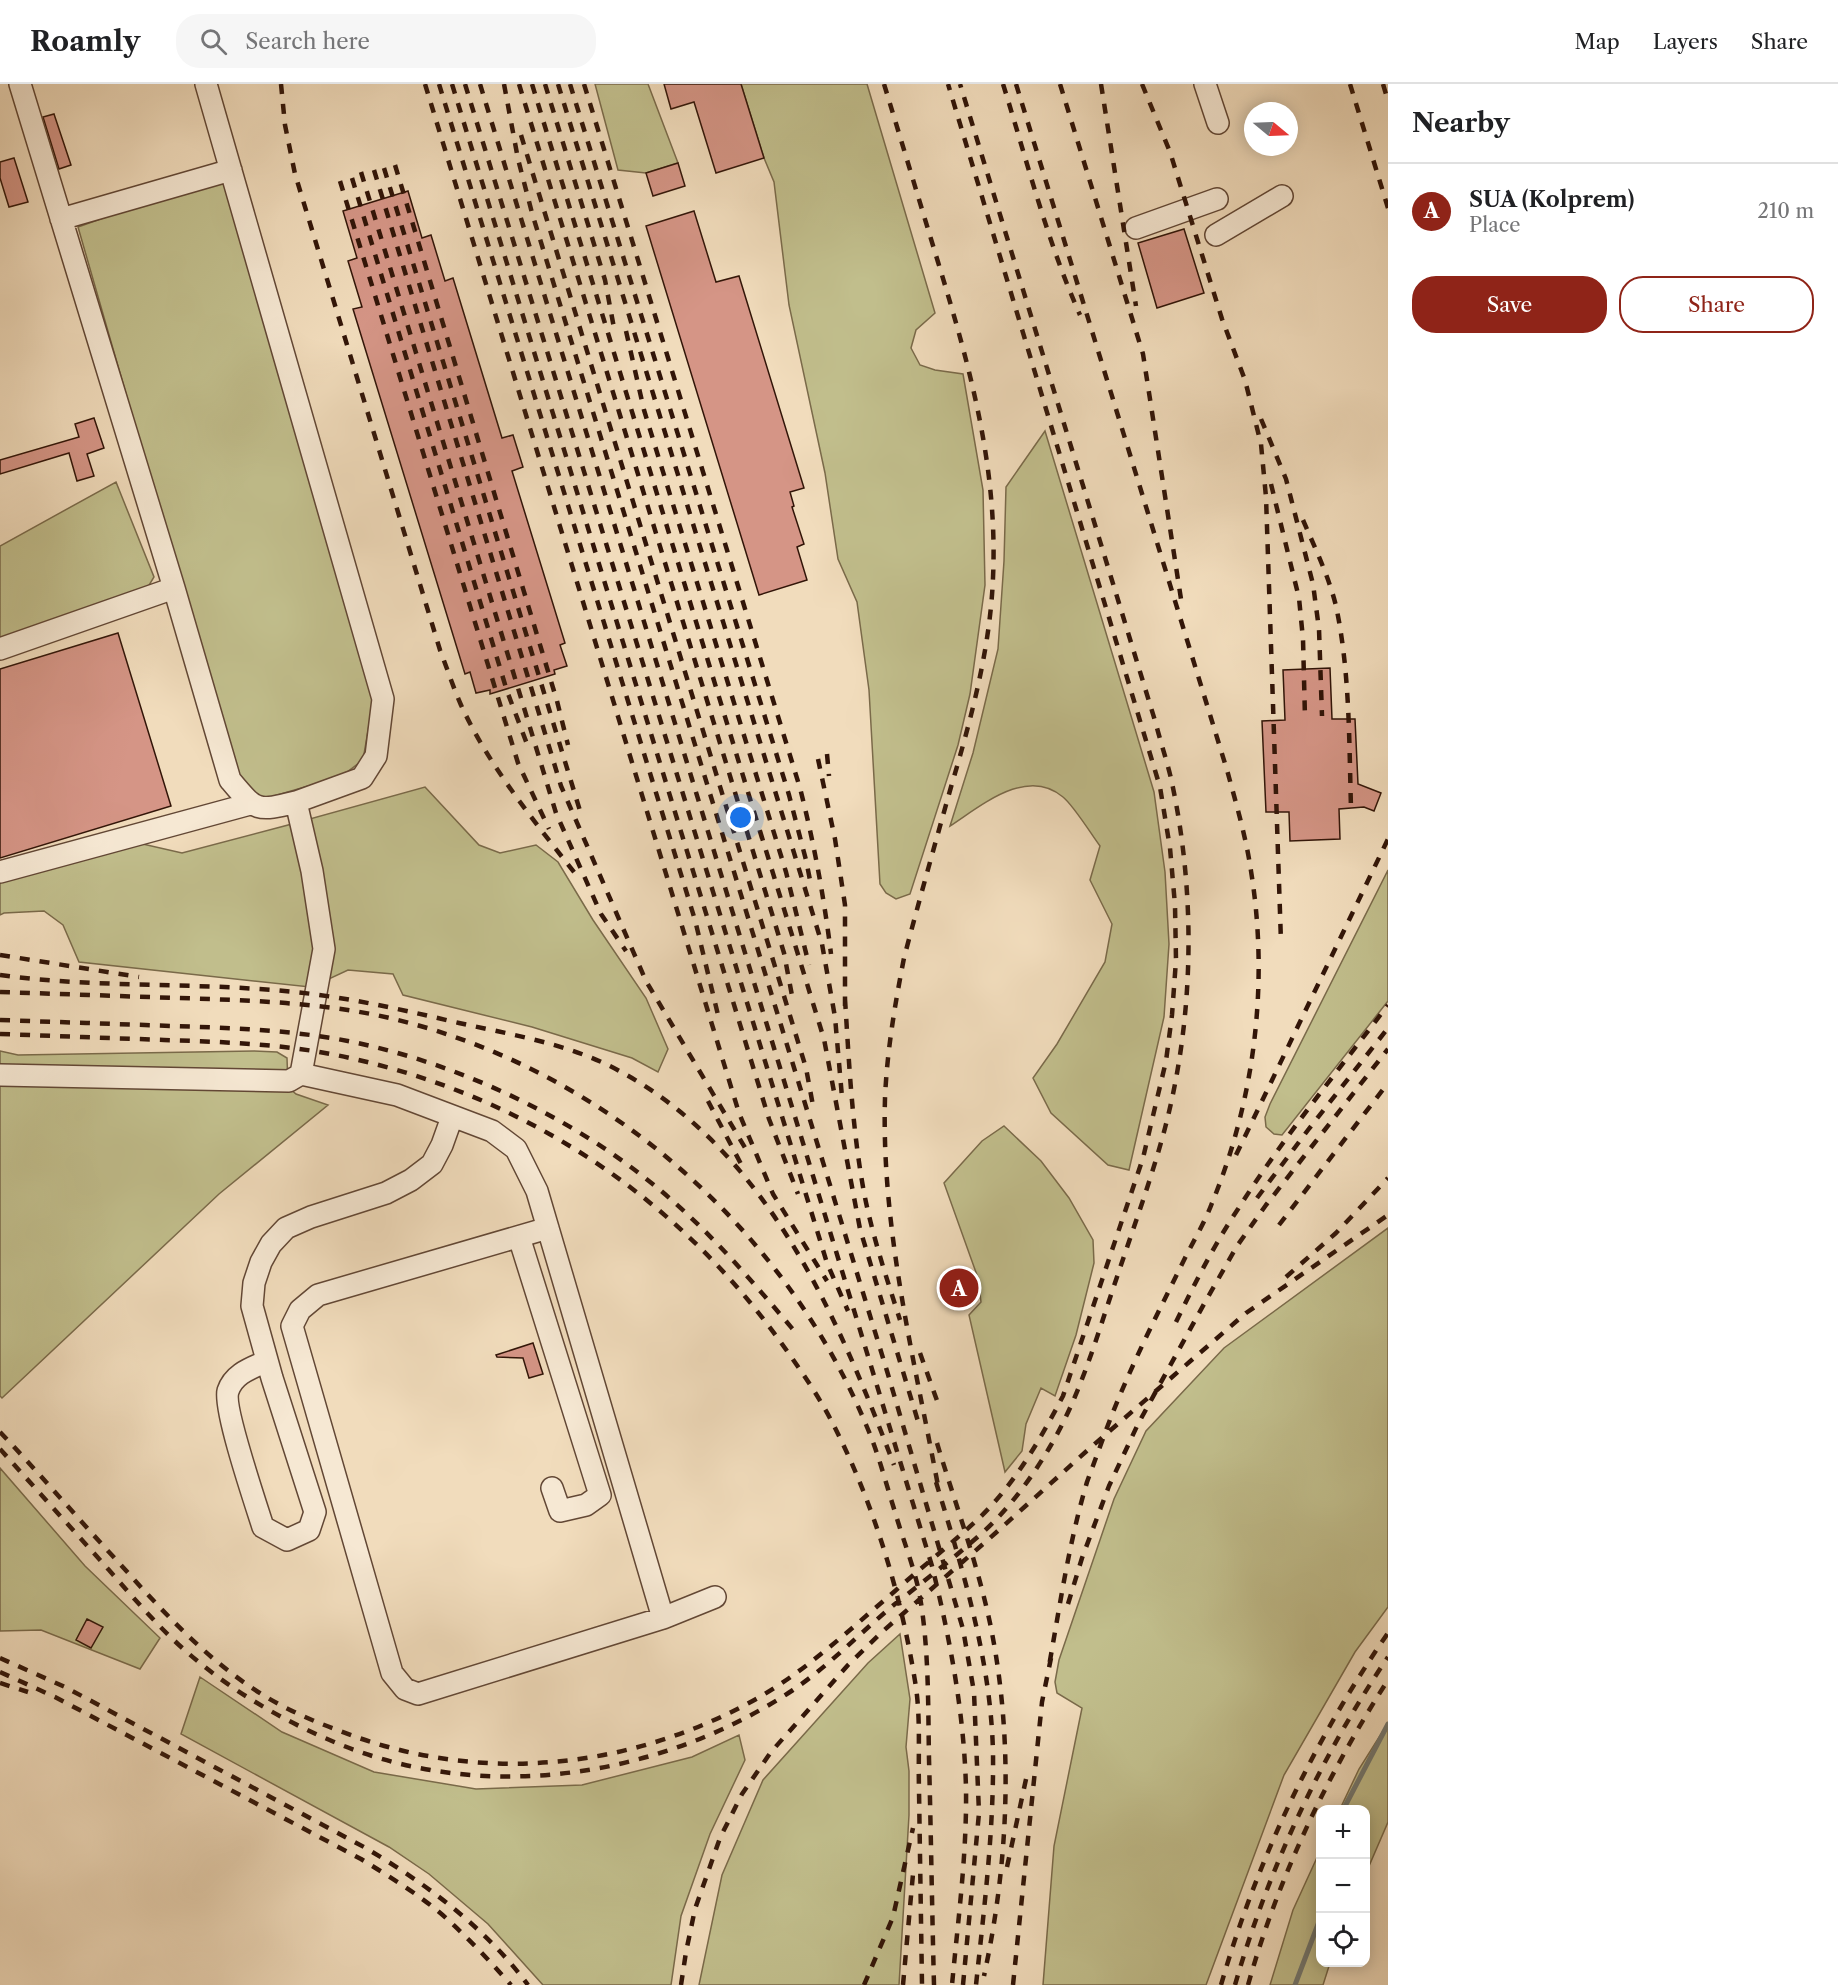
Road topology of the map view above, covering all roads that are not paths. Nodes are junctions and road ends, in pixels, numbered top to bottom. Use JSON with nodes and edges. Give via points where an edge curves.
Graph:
{"nodes":[{"id":1,"x":20,"y":84,"type":"edge"},
{"id":2,"x":206,"y":84,"type":"edge"},
{"id":3,"x":1206,"y":84,"type":"edge"},
{"id":4,"x":1218,"y":123,"type":"dead end"},
{"id":5,"x":231,"y":170,"type":"junction"},
{"id":6,"x":1282,"y":196,"type":"dead end"},
{"id":7,"x":1217,"y":199,"type":"dead end"},
{"id":8,"x":61,"y":219,"type":"junction"},
{"id":9,"x":1136,"y":228,"type":"dead end"},
{"id":10,"x":1216,"y":235,"type":"dead end"},
{"id":11,"x":174,"y":588,"type":"junction"},
{"id":12,"x":0,"y":649,"type":"edge"},
{"id":13,"x":296,"y":802,"type":"junction"},
{"id":14,"x":250,"y":804,"type":"junction"},
{"id":15,"x":0,"y":872,"type":"edge"},
{"id":16,"x":301,"y":1074,"type":"junction"},
{"id":17,"x":0,"y":1075,"type":"edge"},
{"id":18,"x":452,"y":1117,"type":"junction"},
{"id":19,"x":548,"y":1228,"type":"junction"},
{"id":20,"x":519,"y":1237,"type":"junction"},
{"id":21,"x":267,"y":1361,"type":"junction"},
{"id":22,"x":552,"y":1488,"type":"dead end"},
{"id":23,"x":715,"y":1597,"type":"dead end"},
{"id":24,"x":663,"y":1618,"type":"junction"}],
"edges":[{"from":1,"to":8,"type":"lane"},
{"from":2,"to":5,"type":"lane"},
{"from":3,"to":4,"type":"lane"},
{"from":5,"to":8,"type":"lane"},
{"from":5,"to":13,"type":"lane","via":[[383,699],[376,756],[362,778]]},
{"from":6,"to":10,"type":"lane"},
{"from":7,"to":9,"type":"lane"},
{"from":8,"to":11,"type":"lane"},
{"from":11,"to":12,"type":"lane"},
{"from":11,"to":14,"type":"lane","via":[[230,780]]},
{"from":13,"to":14,"type":"lane","via":[[268,809]]},
{"from":13,"to":16,"type":"lane","via":[[324,949]]},
{"from":14,"to":15,"type":"lane"},
{"from":16,"to":17,"type":"lane","via":[[289,1081]]},
{"from":16,"to":18,"type":"lane","via":[[397,1095]]},
{"from":18,"to":19,"type":"lane","via":[[492,1131],[516,1149],[537,1191]]},
{"from":18,"to":21,"type":"lane","via":[[432,1164],[411,1180],[386,1193],[286,1228],[271,1244],[254,1283],[252,1306]]},
{"from":19,"to":20,"type":"lane"},
{"from":19,"to":24,"type":"lane"},
{"from":20,"to":22,"type":"lane","via":[[600,1495],[586,1505],[560,1511]]},
{"from":20,"to":24,"type":"lane","via":[[318,1295],[300,1310],[292,1326],[392,1673],[405,1689],[418,1694]]},
{"from":21,"to":21,"type":"lane","via":[[315,1512],[309,1530],[287,1540],[263,1527],[231,1419],[227,1392],[238,1375]]},
{"from":23,"to":24,"type":"lane"}]}
